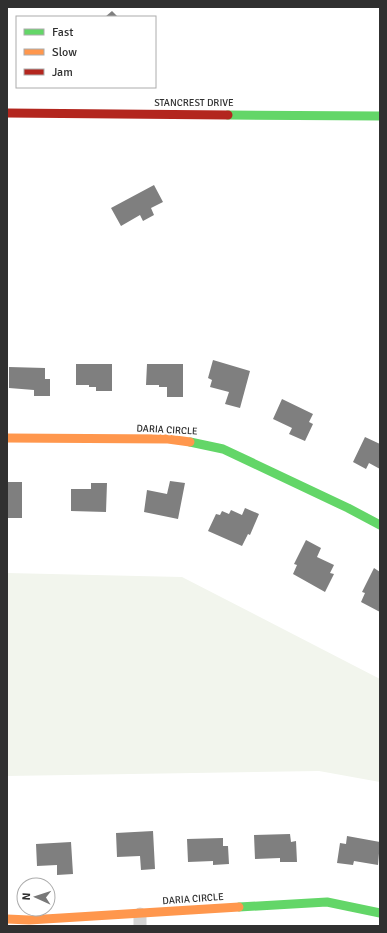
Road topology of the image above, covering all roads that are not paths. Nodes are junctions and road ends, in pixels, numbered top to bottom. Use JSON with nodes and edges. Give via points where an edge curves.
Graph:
{"nodes":[{"id":1,"x":7,"y":113,"type":"edge"},
{"id":2,"x":380,"y":116,"type":"edge"},
{"id":3,"x":7,"y":438,"type":"edge"},
{"id":4,"x":380,"y":525,"type":"edge"},
{"id":5,"x":380,"y":913,"type":"edge"},
{"id":6,"x":7,"y":919,"type":"edge"},
{"id":7,"x":140,"y":920,"type":"edge"}],
"edges":[{"from":1,"to":2,"type":"street","name":"STANCREST DRIVE"},
{"from":3,"to":4,"type":"street","name":"DARIA CIRCLE","via":[[168,440],[210,445]]},
{"from":5,"to":7,"type":"street","name":"DARIA CIRCLE","via":[[327,902]]},
{"from":6,"to":7,"type":"street","name":"DARIA CIRCLE"}]}
